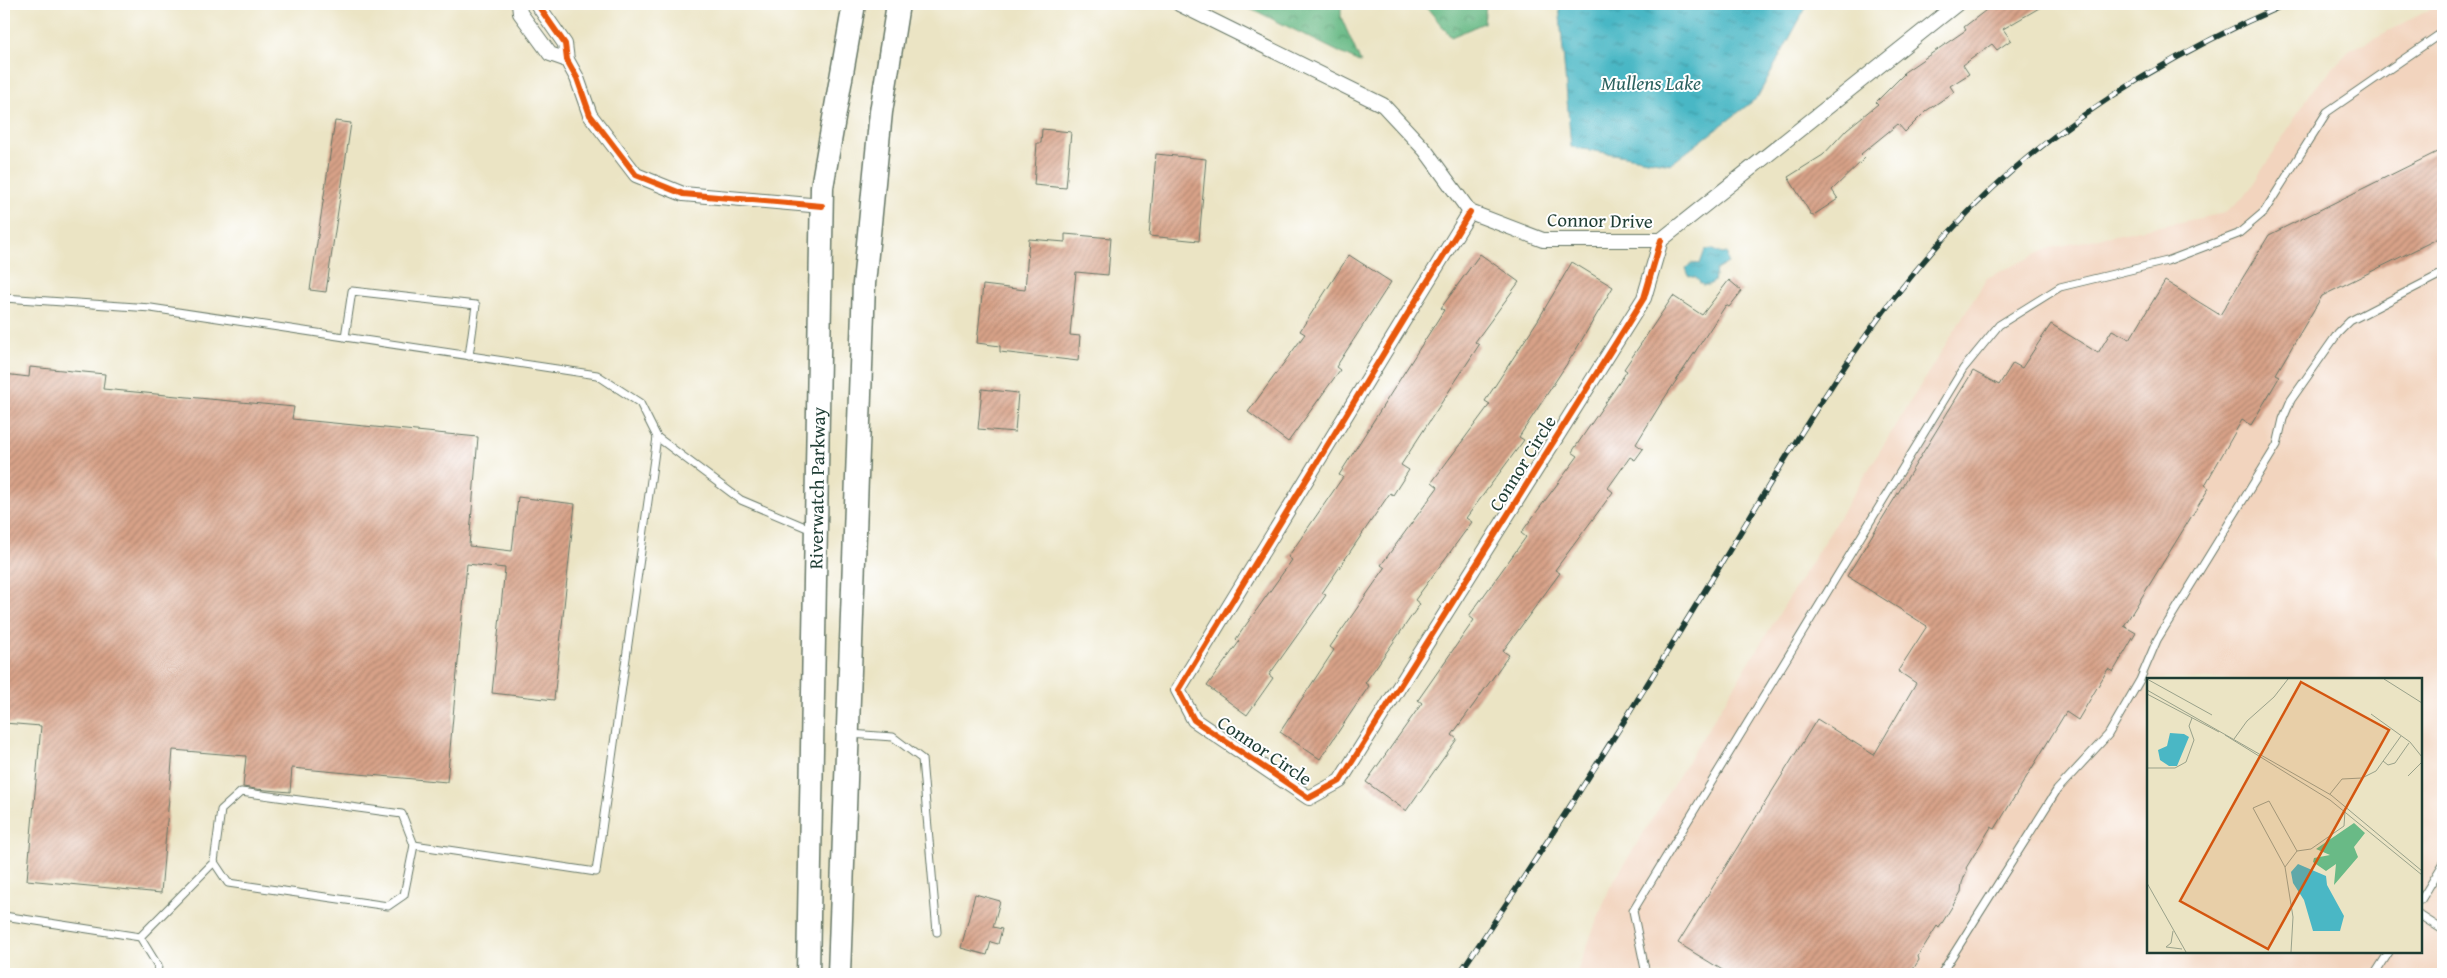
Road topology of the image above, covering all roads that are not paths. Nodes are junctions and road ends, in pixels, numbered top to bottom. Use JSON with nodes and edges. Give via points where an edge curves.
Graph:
{"nodes":[{"id":1,"x":519,"y":4,"type":"edge"},
{"id":2,"x":537,"y":4,"type":"edge"},
{"id":3,"x":854,"y":4,"type":"edge"},
{"id":4,"x":898,"y":4,"type":"edge"},
{"id":5,"x":1180,"y":4,"type":"edge"},
{"id":6,"x":1957,"y":4,"type":"edge"},
{"id":7,"x":2443,"y":32,"type":"edge"},
{"id":8,"x":567,"y":60,"type":"junction"},
{"id":9,"x":822,"y":206,"type":"junction"},
{"id":10,"x":1470,"y":212,"type":"junction"},
{"id":11,"x":1661,"y":240,"type":"junction"},
{"id":12,"x":2443,"y":273,"type":"edge"},
{"id":13,"x":4,"y":298,"type":"edge"},
{"id":14,"x":345,"y":337,"type":"junction"},
{"id":15,"x":469,"y":356,"type":"junction"},
{"id":16,"x":657,"y":437,"type":"junction"},
{"id":17,"x":816,"y":532,"type":"junction"},
{"id":18,"x":850,"y":734,"type":"junction"},
{"id":19,"x":414,"y":845,"type":"junction"},
{"id":20,"x":214,"y":862,"type":"junction"},
{"id":21,"x":2443,"y":864,"type":"edge"},
{"id":22,"x":2422,"y":898,"type":"edge"},
{"id":23,"x":4,"y":916,"type":"edge"},
{"id":24,"x":2422,"y":917,"type":"edge"},
{"id":25,"x":2443,"y":930,"type":"edge"},
{"id":26,"x":936,"y":932,"type":"dead end"},
{"id":27,"x":140,"y":937,"type":"junction"},
{"id":28,"x":2388,"y":953,"type":"edge"},
{"id":29,"x":157,"y":974,"type":"edge"},
{"id":30,"x":808,"y":974,"type":"edge"},
{"id":31,"x":839,"y":974,"type":"edge"},
{"id":32,"x":1646,"y":974,"type":"edge"},
{"id":33,"x":1941,"y":974,"type":"edge"},
{"id":34,"x":2375,"y":974,"type":"edge"}],
"edges":[{"from":1,"to":8,"type":"street","via":[[520,13],[550,54]]},
{"from":2,"to":8,"type":"street","via":[[566,44]]},
{"from":3,"to":9,"type":"main road","name":"Riverwatch Parkway","via":[[822,187]]},
{"from":4,"to":18,"type":"main road","name":"Riverwatch Parkway","via":[[881,112],[864,284]]},
{"from":5,"to":10,"type":"street","via":[[1383,105],[1425,150]]},
{"from":6,"to":11,"type":"street","name":"Connor Drive"},
{"from":7,"to":32,"type":"lane","via":[[2328,112],[2264,212],[2238,234],[2167,261],[2060,287],[1999,325],[1964,369],[1633,911]]},
{"from":8,"to":9,"type":"street","via":[[590,115],[636,175],[683,194]]},
{"from":9,"to":17,"type":"main road","name":"Riverwatch Parkway"},
{"from":10,"to":11,"type":"street","name":"Connor Drive","via":[[1542,240]]},
{"from":10,"to":11,"type":"street","name":"Connor Circle","via":[[1178,690],[1194,720],[1309,798],[1340,781],[1644,298]]},
{"from":12,"to":33,"type":"lane","via":[[2350,321],[2333,338],[2291,400],[2277,445],[2157,640],[2140,680],[2108,735],[2057,790]]},
{"from":13,"to":14,"type":"lane","via":[[150,308]]},
{"from":14,"to":15,"type":"lane"},
{"from":14,"to":15,"type":"lane","via":[[352,291],[476,306]]},
{"from":15,"to":16,"type":"lane","via":[[597,374],[640,403]]},
{"from":16,"to":17,"type":"lane","via":[[741,500]]},
{"from":16,"to":19,"type":"lane","via":[[596,872]]},
{"from":17,"to":30,"type":"main road","name":"Riverwatch Parkway"},
{"from":18,"to":26,"type":"lane","via":[[893,737],[922,759]]},
{"from":18,"to":31,"type":"main road","name":"Riverwatch Parkway"},
{"from":19,"to":20,"type":"lane","via":[[404,895],[388,906],[228,883]]},
{"from":19,"to":20,"type":"lane","via":[[402,814],[241,792],[221,810]]},
{"from":20,"to":27,"type":"lane"},
{"from":21,"to":22,"type":"lane"},
{"from":23,"to":27,"type":"lane"},
{"from":24,"to":25,"type":"lane"},
{"from":27,"to":29,"type":"lane","via":[[158,966]]},
{"from":28,"to":34,"type":"lane"}]}
